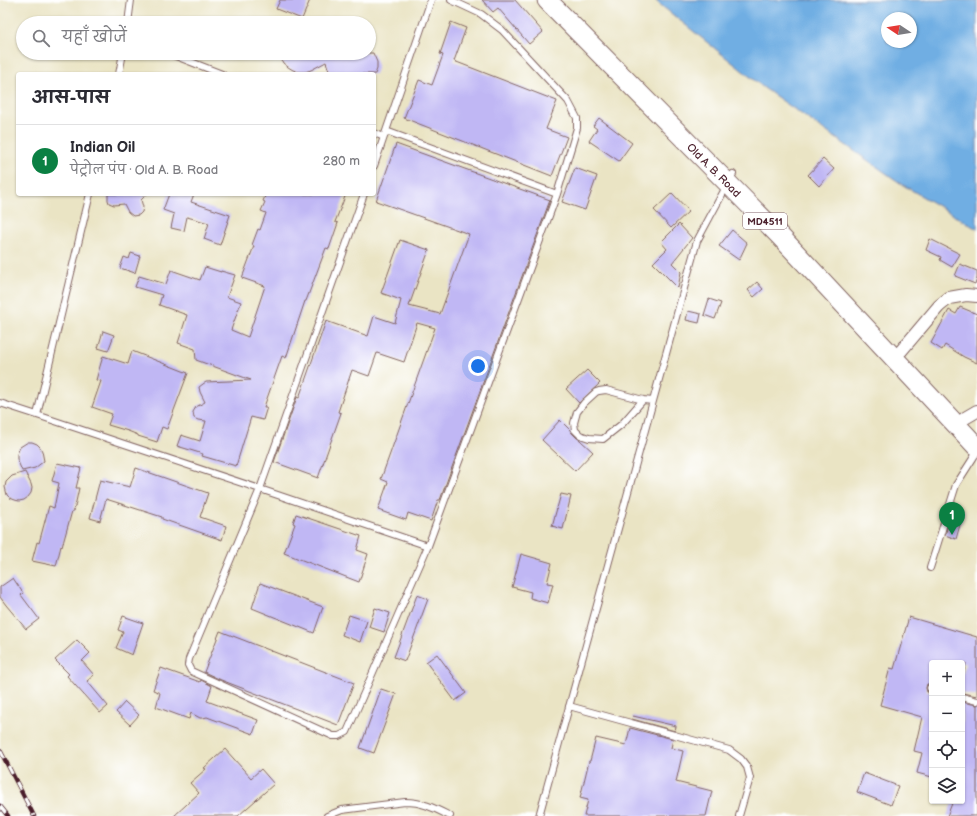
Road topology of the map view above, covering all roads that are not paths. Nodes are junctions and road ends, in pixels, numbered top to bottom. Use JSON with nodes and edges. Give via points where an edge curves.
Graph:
{"nodes":[{"id":1,"x":131,"y":0,"type":"edge"},
{"id":2,"x":431,"y":0,"type":"edge"},
{"id":3,"x":452,"y":0,"type":"edge"},
{"id":4,"x":547,"y":0,"type":"edge"},
{"id":5,"x":558,"y":0,"type":"edge"},
{"id":6,"x":129,"y":16,"type":"edge"},
{"id":7,"x":122,"y":60,"type":"edge"},
{"id":8,"x":186,"y":60,"type":"edge"},
{"id":9,"x":119,"y":72,"type":"edge"},
{"id":10,"x":217,"y":72,"type":"edge"},
{"id":11,"x":376,"y":133,"type":"edge"},
{"id":12,"x":386,"y":134,"type":"junction"},
{"id":13,"x":376,"y":161,"type":"edge"},
{"id":14,"x":730,"y":179,"type":"junction"},
{"id":15,"x":557,"y":194,"type":"junction"},
{"id":16,"x":90,"y":196,"type":"edge"},
{"id":17,"x":363,"y":196,"type":"edge"},
{"id":18,"x":977,"y":296,"type":"edge"},
{"id":19,"x":901,"y":351,"type":"junction"},
{"id":20,"x":642,"y":400,"type":"junction"},
{"id":21,"x":653,"y":401,"type":"junction"},
{"id":22,"x":0,"y":403,"type":"edge"},
{"id":23,"x":37,"y":415,"type":"junction"},
{"id":24,"x":973,"y":420,"type":"edge"},
{"id":25,"x":977,"y":447,"type":"edge"},
{"id":26,"x":977,"y":452,"type":"edge"},
{"id":27,"x":260,"y":489,"type":"junction"},
{"id":28,"x":428,"y":546,"type":"junction"},
{"id":29,"x":930,"y":568,"type":"dead end"},
{"id":30,"x":965,"y":698,"type":"edge"},
{"id":31,"x":977,"y":701,"type":"edge"},
{"id":32,"x":569,"y":706,"type":"junction"},
{"id":33,"x":326,"y":816,"type":"edge"},
{"id":34,"x":450,"y":816,"type":"edge"},
{"id":35,"x":539,"y":816,"type":"edge"},
{"id":36,"x":739,"y":816,"type":"edge"}],
"edges":[{"from":1,"to":6,"type":"lane"},
{"from":2,"to":12,"type":"lane"},
{"from":3,"to":15,"type":"lane","via":[[481,14],[502,30],[568,101],[577,118],[578,128]]},
{"from":4,"to":14,"type":"main road","name":"Old A. B. Road","number":"MD4511"},
{"from":5,"to":14,"type":"main road","name":"Old A. B. Road","number":"MD4511","via":[[700,139]]},
{"from":7,"to":9,"type":"lane"},
{"from":8,"to":10,"type":"lane"},
{"from":11,"to":12,"type":"lane"},
{"from":12,"to":13,"type":"lane"},
{"from":12,"to":15,"type":"lane"},
{"from":14,"to":19,"type":"main road","name":"Old A. B. Road","number":"MD4511","via":[[813,258]]},
{"from":14,"to":21,"type":"lane","via":[[697,241]]},
{"from":14,"to":25,"type":"main road","name":"Old A. B. Road","number":"MD4511","via":[[779,236]]},
{"from":15,"to":28,"type":"lane"},
{"from":16,"to":23,"type":"lane"},
{"from":17,"to":27,"type":"lane"},
{"from":18,"to":19,"type":"street","via":[[949,298],[939,306]]},
{"from":19,"to":24,"type":"main road","name":"Old A. B. Road","number":"MD4511"},
{"from":20,"to":20,"type":"lane","via":[[606,390],[599,391],[577,412],[575,430],[589,438],[603,439],[622,424]]},
{"from":20,"to":21,"type":"lane"},
{"from":21,"to":32,"type":"lane"},
{"from":22,"to":23,"type":"lane"},
{"from":23,"to":27,"type":"lane"},
{"from":26,"to":29,"type":"lane","via":[[956,485]]},
{"from":27,"to":28,"type":"lane"},
{"from":27,"to":28,"type":"lane","via":[[188,665],[191,671],[199,675],[333,736],[347,732]]},
{"from":30,"to":31,"type":"lane"},
{"from":32,"to":35,"type":"lane"},
{"from":32,"to":36,"type":"lane","via":[[729,750],[747,767],[750,778]]},
{"from":33,"to":34,"type":"lane","via":[[342,810],[405,802],[427,805]]}]}
